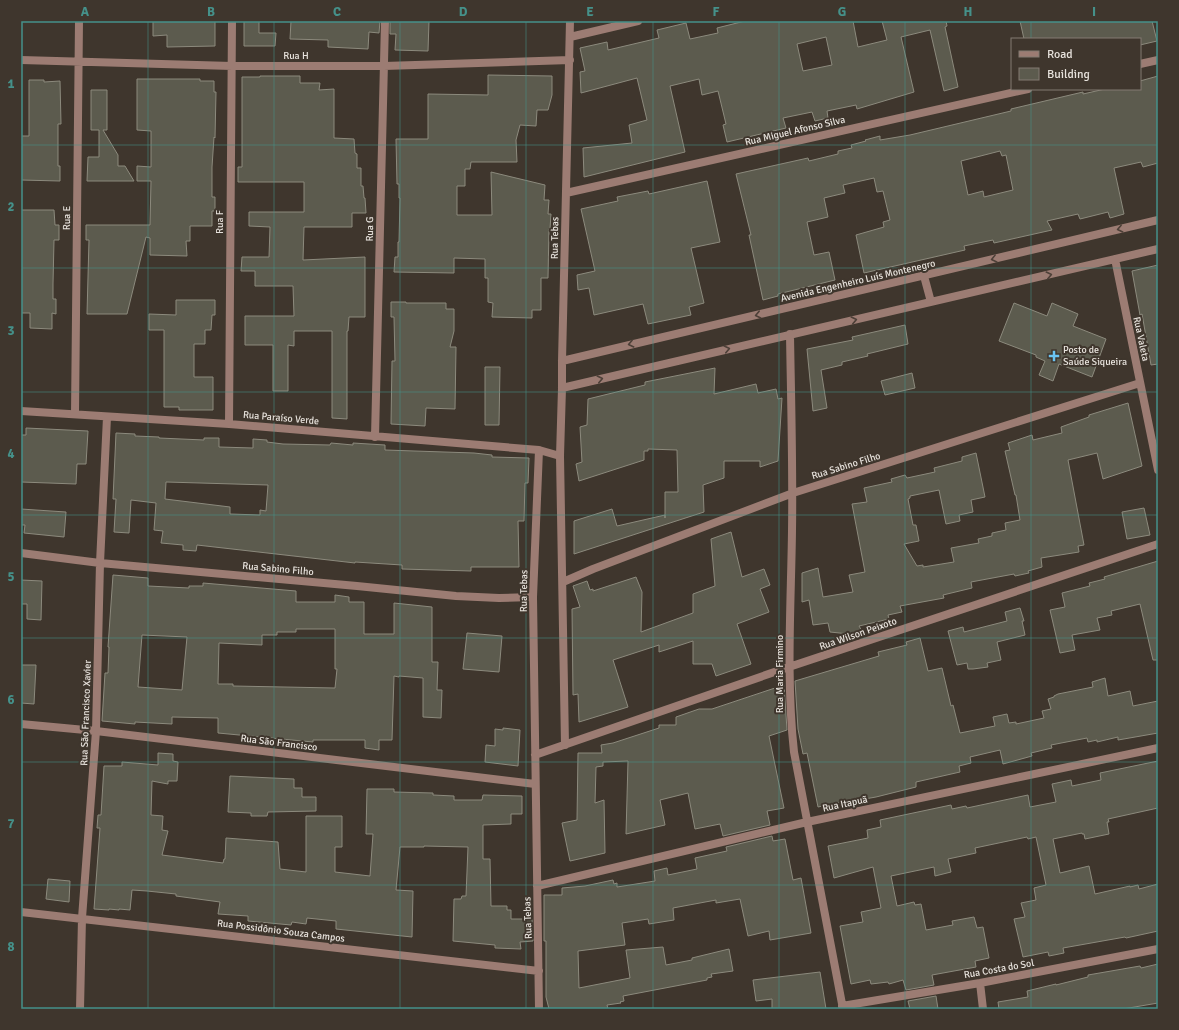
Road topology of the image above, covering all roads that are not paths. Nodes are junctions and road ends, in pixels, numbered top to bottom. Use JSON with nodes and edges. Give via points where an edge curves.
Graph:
{"nodes":[{"id":1,"x":79,"y":21,"type":"edge"},
{"id":2,"x":232,"y":21,"type":"edge"},
{"id":3,"x":385,"y":21,"type":"edge"},
{"id":4,"x":570,"y":21,"type":"edge"},
{"id":5,"x":638,"y":21,"type":"edge"},
{"id":6,"x":570,"y":37,"type":"junction"},
{"id":7,"x":21,"y":60,"type":"edge"},
{"id":8,"x":570,"y":60,"type":"junction"},
{"id":9,"x":1158,"y":60,"type":"edge"},
{"id":10,"x":79,"y":61,"type":"junction"},
{"id":11,"x":1141,"y":64,"type":"edge"},
{"id":12,"x":232,"y":66,"type":"junction"},
{"id":13,"x":384,"y":66,"type":"junction"},
{"id":14,"x":1024,"y":90,"type":"edge"},
{"id":15,"x":566,"y":193,"type":"junction"},
{"id":16,"x":1158,"y":220,"type":"edge"},
{"id":17,"x":1158,"y":249,"type":"edge"},
{"id":18,"x":1115,"y":259,"type":"junction"},
{"id":19,"x":924,"y":276,"type":"junction"},
{"id":20,"x":931,"y":302,"type":"junction"},
{"id":21,"x":790,"y":334,"type":"junction"},
{"id":22,"x":562,"y":360,"type":"junction"},
{"id":23,"x":1140,"y":383,"type":"junction"},
{"id":24,"x":562,"y":388,"type":"junction"},
{"id":25,"x":21,"y":411,"type":"edge"},
{"id":26,"x":75,"y":414,"type":"junction"},
{"id":27,"x":107,"y":417,"type":"junction"},
{"id":28,"x":228,"y":424,"type":"junction"},
{"id":29,"x":375,"y":437,"type":"junction"},
{"id":30,"x":539,"y":450,"type":"junction"},
{"id":31,"x":560,"y":456,"type":"junction"},
{"id":32,"x":1158,"y":470,"type":"edge"},
{"id":33,"x":792,"y":493,"type":"junction"},
{"id":34,"x":1158,"y":544,"type":"edge"},
{"id":35,"x":21,"y":554,"type":"edge"},
{"id":36,"x":100,"y":563,"type":"junction"},
{"id":37,"x":563,"y":582,"type":"junction"},
{"id":38,"x":533,"y":597,"type":"junction"},
{"id":39,"x":789,"y":667,"type":"junction"},
{"id":40,"x":21,"y":724,"type":"edge"},
{"id":41,"x":96,"y":730,"type":"junction"},
{"id":42,"x":565,"y":745,"type":"junction"},
{"id":43,"x":1158,"y":748,"type":"edge"},
{"id":44,"x":535,"y":755,"type":"junction"},
{"id":45,"x":535,"y":784,"type":"junction"},
{"id":46,"x":807,"y":822,"type":"junction"},
{"id":47,"x":537,"y":886,"type":"junction"},
{"id":48,"x":21,"y":912,"type":"edge"},
{"id":49,"x":82,"y":918,"type":"junction"},
{"id":50,"x":1158,"y":949,"type":"edge"},
{"id":51,"x":539,"y":971,"type":"junction"},
{"id":52,"x":980,"y":983,"type":"junction"},
{"id":53,"x":843,"y":1008,"type":"edge"},
{"id":54,"x":80,"y":1009,"type":"edge"},
{"id":55,"x":539,"y":1009,"type":"edge"},
{"id":56,"x":983,"y":1009,"type":"edge"}],
"edges":[{"from":1,"to":10,"type":"street","name":"Rua E"},
{"from":2,"to":12,"type":"street","name":"Rua F"},
{"from":3,"to":13,"type":"street","name":"Rua G"},
{"from":4,"to":6,"type":"street","name":"Rua Tebas"},
{"from":5,"to":6,"type":"street"},
{"from":6,"to":8,"type":"street","name":"Rua Tebas"},
{"from":7,"to":10,"type":"street","name":"Rua H"},
{"from":8,"to":13,"type":"street","name":"Rua H"},
{"from":8,"to":15,"type":"street","name":"Rua Tebas"},
{"from":9,"to":11,"type":"street"},
{"from":10,"to":12,"type":"street","name":"Rua H"},
{"from":10,"to":26,"type":"street","name":"Rua E"},
{"from":12,"to":13,"type":"street","name":"Rua H"},
{"from":12,"to":28,"type":"street","name":"Rua F"},
{"from":13,"to":29,"type":"street","name":"Rua G"},
{"from":14,"to":15,"type":"street","name":"Rua Miguel Afonso Silva"},
{"from":15,"to":22,"type":"street","name":"Rua Tebas"},
{"from":16,"to":19,"type":"street","name":"Avenida Engenheiro Luís Montenegro","one_way":true},
{"from":17,"to":18,"type":"street"},
{"from":20,"to":18,"type":"street","one_way":true},
{"from":18,"to":23,"type":"street","name":"Rua Valeta"},
{"from":19,"to":20,"type":"street"},
{"from":19,"to":22,"type":"street","name":"Avenida Engenheiro Luís Montenegro","one_way":true},
{"from":21,"to":20,"type":"street","one_way":true},
{"from":24,"to":21,"type":"street","one_way":true},
{"from":21,"to":33,"type":"street","name":"Rua Maria Firmino"},
{"from":22,"to":24,"type":"street","name":"Rua Tebas"},
{"from":23,"to":32,"type":"street","name":"Rua Valeta"},
{"from":23,"to":33,"type":"street","name":"Rua Sabino Filho"},
{"from":24,"to":31,"type":"street","name":"Rua Tebas"},
{"from":25,"to":26,"type":"street","name":"Rua Paraíso Verde"},
{"from":26,"to":27,"type":"street","name":"Rua Paraíso Verde"},
{"from":27,"to":28,"type":"street","name":"Rua Paraíso Verde"},
{"from":27,"to":36,"type":"street","name":"Rua São Francisco Xavier"},
{"from":28,"to":29,"type":"street","name":"Rua Paraíso Verde"},
{"from":29,"to":30,"type":"street","name":"Rua Paraíso Verde"},
{"from":30,"to":31,"type":"street"},
{"from":30,"to":38,"type":"street","name":"Rua Tebas"},
{"from":31,"to":37,"type":"street","name":"Rua Tebas"},
{"from":33,"to":37,"type":"street","name":"Rua Sabino Filho","via":[[593,568]]},
{"from":33,"to":39,"type":"street","name":"Rua Maria Firmino"},
{"from":34,"to":39,"type":"street","name":"Rua Wilson Peixoto"},
{"from":35,"to":36,"type":"street","name":"Rua Sabino Filho"},
{"from":36,"to":38,"type":"street","name":"Rua Sabino Filho","via":[[456,596]]},
{"from":36,"to":41,"type":"street","name":"Rua São Francisco Xavier"},
{"from":37,"to":42,"type":"street","name":"Rua Tebas"},
{"from":38,"to":44,"type":"street","name":"Rua Tebas"},
{"from":39,"to":42,"type":"street","name":"Rua Wilson Peixoto"},
{"from":39,"to":46,"type":"street","name":"Rua Maria Firmino","via":[[790,720]]},
{"from":40,"to":41,"type":"street","name":"Rua São Francisco"},
{"from":41,"to":45,"type":"street","name":"Rua São Francisco"},
{"from":41,"to":49,"type":"street","name":"Rua São Francisco Xavier"},
{"from":42,"to":44,"type":"street"},
{"from":43,"to":46,"type":"street","name":"Rua Itapuã"},
{"from":44,"to":45,"type":"street","name":"Rua Tebas"},
{"from":45,"to":47,"type":"street","name":"Rua Tebas"},
{"from":46,"to":47,"type":"street","name":"Rua Itapuã"},
{"from":46,"to":53,"type":"street","name":"Rua Maria Firmino"},
{"from":47,"to":51,"type":"street","name":"Rua Tebas"},
{"from":48,"to":49,"type":"street","name":"Rua Possidônio Souza Campos"},
{"from":49,"to":51,"type":"street","name":"Rua Possidônio Souza Campos"},
{"from":49,"to":54,"type":"street","name":"Rua São Francisco Xavier"},
{"from":50,"to":52,"type":"street","name":"Rua Costa do Sol"},
{"from":51,"to":55,"type":"street","name":"Rua Tebas"},
{"from":52,"to":53,"type":"street","name":"Rua Costa do Sol"},
{"from":52,"to":56,"type":"street"}]}
